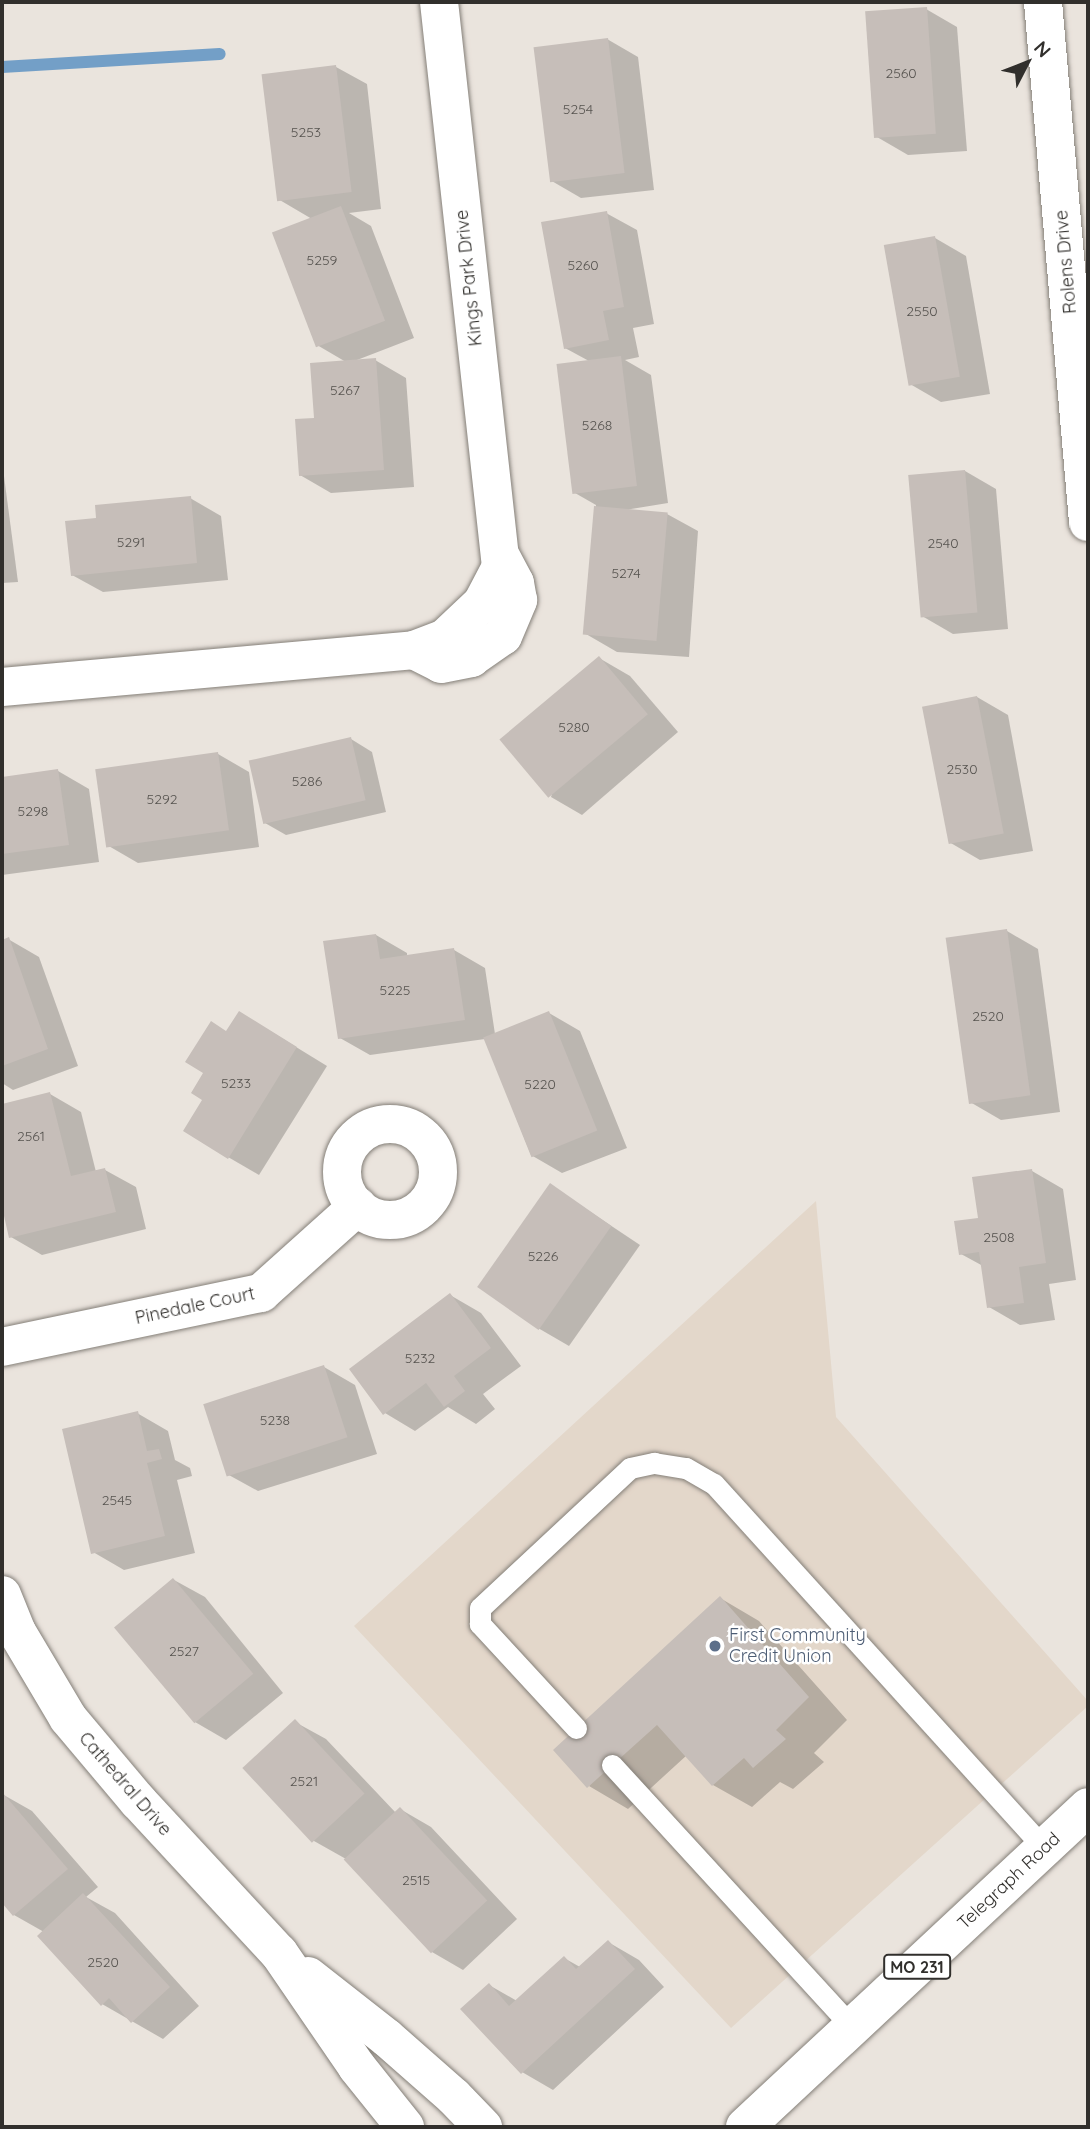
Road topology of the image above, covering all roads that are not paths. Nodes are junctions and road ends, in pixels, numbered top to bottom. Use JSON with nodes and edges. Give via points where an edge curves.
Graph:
{"nodes":[{"id":1,"x":439,"y":2,"type":"edge"},
{"id":2,"x":1043,"y":2,"type":"edge"},
{"id":3,"x":1088,"y":522,"type":"edge"},
{"id":4,"x":2,"y":687,"type":"edge"},
{"id":5,"x":358,"y":1206,"type":"dead end"},
{"id":6,"x":2,"y":1347,"type":"edge"},
{"id":7,"x":2,"y":1595,"type":"edge"},
{"id":8,"x":576,"y":1728,"type":"dead end"},
{"id":9,"x":612,"y":1765,"type":"dead end"},
{"id":10,"x":1088,"y":1807,"type":"edge"},
{"id":11,"x":1044,"y":1848,"type":"junction"},
{"id":12,"x":279,"y":1953,"type":"junction"},
{"id":13,"x":853,"y":2028,"type":"junction"},
{"id":14,"x":405,"y":2127,"type":"edge"},
{"id":15,"x":483,"y":2127,"type":"edge"},
{"id":16,"x":745,"y":2127,"type":"edge"}],
"edges":[{"from":1,"to":4,"type":"street","name":"Kings Park Drive","via":[[501,567],[482,603],[445,638],[414,650]]},
{"from":2,"to":3,"type":"street","name":"Rolens Drive"},
{"from":5,"to":6,"type":"street","name":"Pinedale Court","via":[[261,1293]]},
{"from":7,"to":12,"type":"street","name":"Cathedral Drive","via":[[17,1632],[68,1717],[138,1801]]},
{"from":8,"to":11,"type":"lane","via":[[480,1624],[480,1608],[630,1468],[654,1463],[686,1468],[714,1485]]},
{"from":9,"to":13,"type":"lane"},
{"from":10,"to":11,"type":"street","name":"Telegraph Road","number":"MO 231"},
{"from":11,"to":13,"type":"street","name":"Telegraph Road","number":"MO 231"},
{"from":12,"to":14,"type":"street","name":"Cathedral Drive","via":[[357,2067]]},
{"from":12,"to":15,"type":"street","name":"Cathedral Drive","via":[[387,2038]]},
{"from":13,"to":16,"type":"street","name":"Telegraph Road","number":"MO 231"}]}
